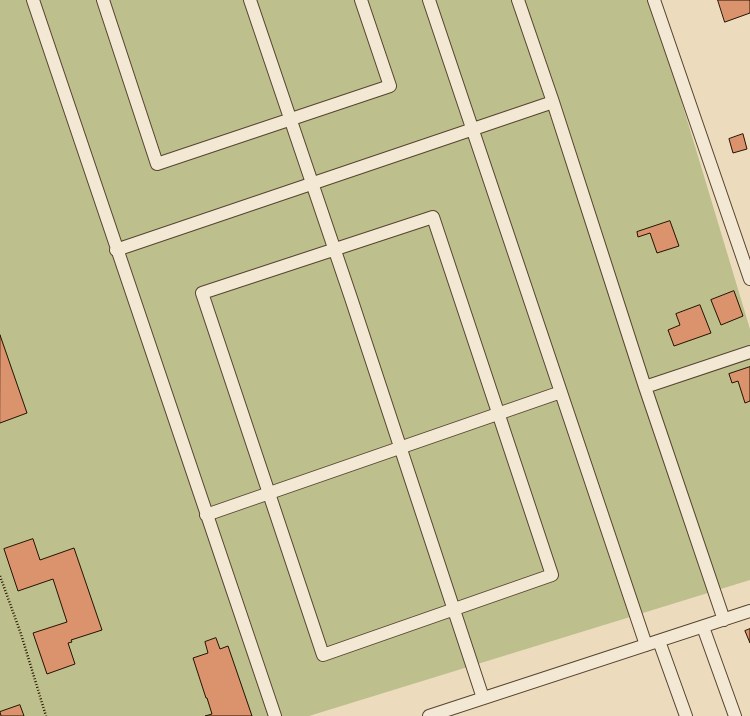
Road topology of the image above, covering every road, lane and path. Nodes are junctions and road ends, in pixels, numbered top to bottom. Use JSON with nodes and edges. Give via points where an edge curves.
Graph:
{"nodes":[{"id":1,"x":33,"y":0,"type":"edge"},
{"id":2,"x":103,"y":0,"type":"edge"},
{"id":3,"x":250,"y":0,"type":"edge"},
{"id":4,"x":361,"y":0,"type":"edge"},
{"id":5,"x":429,"y":0,"type":"edge"},
{"id":6,"x":518,"y":0,"type":"edge"},
{"id":7,"x":654,"y":0,"type":"edge"},
{"id":8,"x":552,"y":102,"type":"junction"},
{"id":9,"x":291,"y":120,"type":"junction"},
{"id":10,"x":472,"y":129,"type":"junction"},
{"id":11,"x":312,"y":183,"type":"junction"},
{"id":12,"x":335,"y":249,"type":"junction"},
{"id":13,"x":116,"y":250,"type":"junction"},
{"id":14,"x":750,"y":279,"type":"edge"},
{"id":15,"x":750,"y":352,"type":"edge"},
{"id":16,"x":645,"y":387,"type":"junction"},
{"id":17,"x":561,"y":392,"type":"junction"},
{"id":18,"x":498,"y":414,"type":"junction"},
{"id":19,"x":401,"y":447,"type":"junction"},
{"id":20,"x":269,"y":493,"type":"junction"},
{"id":21,"x":206,"y":515,"type":"junction"},
{"id":22,"x":0,"y":576,"type":"edge"},
{"id":23,"x":454,"y":610,"type":"junction"},
{"id":24,"x":750,"y":611,"type":"edge"},
{"id":25,"x":724,"y":620,"type":"junction"},
{"id":26,"x":703,"y":627,"type":"junction"},
{"id":27,"x":659,"y":641,"type":"junction"},
{"id":28,"x":646,"y":645,"type":"junction"},
{"id":29,"x":484,"y":698,"type":"junction"},
{"id":30,"x":451,"y":713,"type":"edge"},
{"id":31,"x":46,"y":716,"type":"edge"},
{"id":32,"x":275,"y":716,"type":"edge"},
{"id":33,"x":429,"y":716,"type":"edge"},
{"id":34,"x":686,"y":716,"type":"edge"},
{"id":35,"x":735,"y":716,"type":"edge"}],
"edges":[{"from":1,"to":13,"type":"street"},
{"from":2,"to":9,"type":"street","via":[[157,164]]},
{"from":3,"to":9,"type":"street"},
{"from":4,"to":9,"type":"street","via":[[390,86]]},
{"from":5,"to":10,"type":"street"},
{"from":6,"to":8,"type":"street"},
{"from":7,"to":14,"type":"street"},
{"from":8,"to":10,"type":"street"},
{"from":8,"to":16,"type":"street"},
{"from":9,"to":11,"type":"street"},
{"from":10,"to":11,"type":"street"},
{"from":10,"to":17,"type":"street"},
{"from":11,"to":12,"type":"street"},
{"from":11,"to":13,"type":"street"},
{"from":12,"to":18,"type":"street","via":[[433,217]]},
{"from":12,"to":19,"type":"street"},
{"from":12,"to":20,"type":"street","via":[[202,293]]},
{"from":13,"to":21,"type":"street"},
{"from":15,"to":16,"type":"street"},
{"from":16,"to":25,"type":"street"},
{"from":17,"to":18,"type":"street"},
{"from":17,"to":28,"type":"street"},
{"from":18,"to":19,"type":"street"},
{"from":18,"to":23,"type":"street","via":[[552,575]]},
{"from":19,"to":20,"type":"street"},
{"from":19,"to":23,"type":"street"},
{"from":20,"to":21,"type":"street"},
{"from":20,"to":23,"type":"street","via":[[323,656]]},
{"from":21,"to":32,"type":"street"},
{"from":22,"to":31,"type":"path"},
{"from":23,"to":29,"type":"street"},
{"from":24,"to":25,"type":"street"},
{"from":25,"to":26,"type":"street"},
{"from":26,"to":27,"type":"street"},
{"from":26,"to":35,"type":"street"},
{"from":27,"to":28,"type":"street"},
{"from":27,"to":34,"type":"street"},
{"from":28,"to":29,"type":"street"},
{"from":29,"to":30,"type":"street"},
{"from":30,"to":33,"type":"street"}]}
